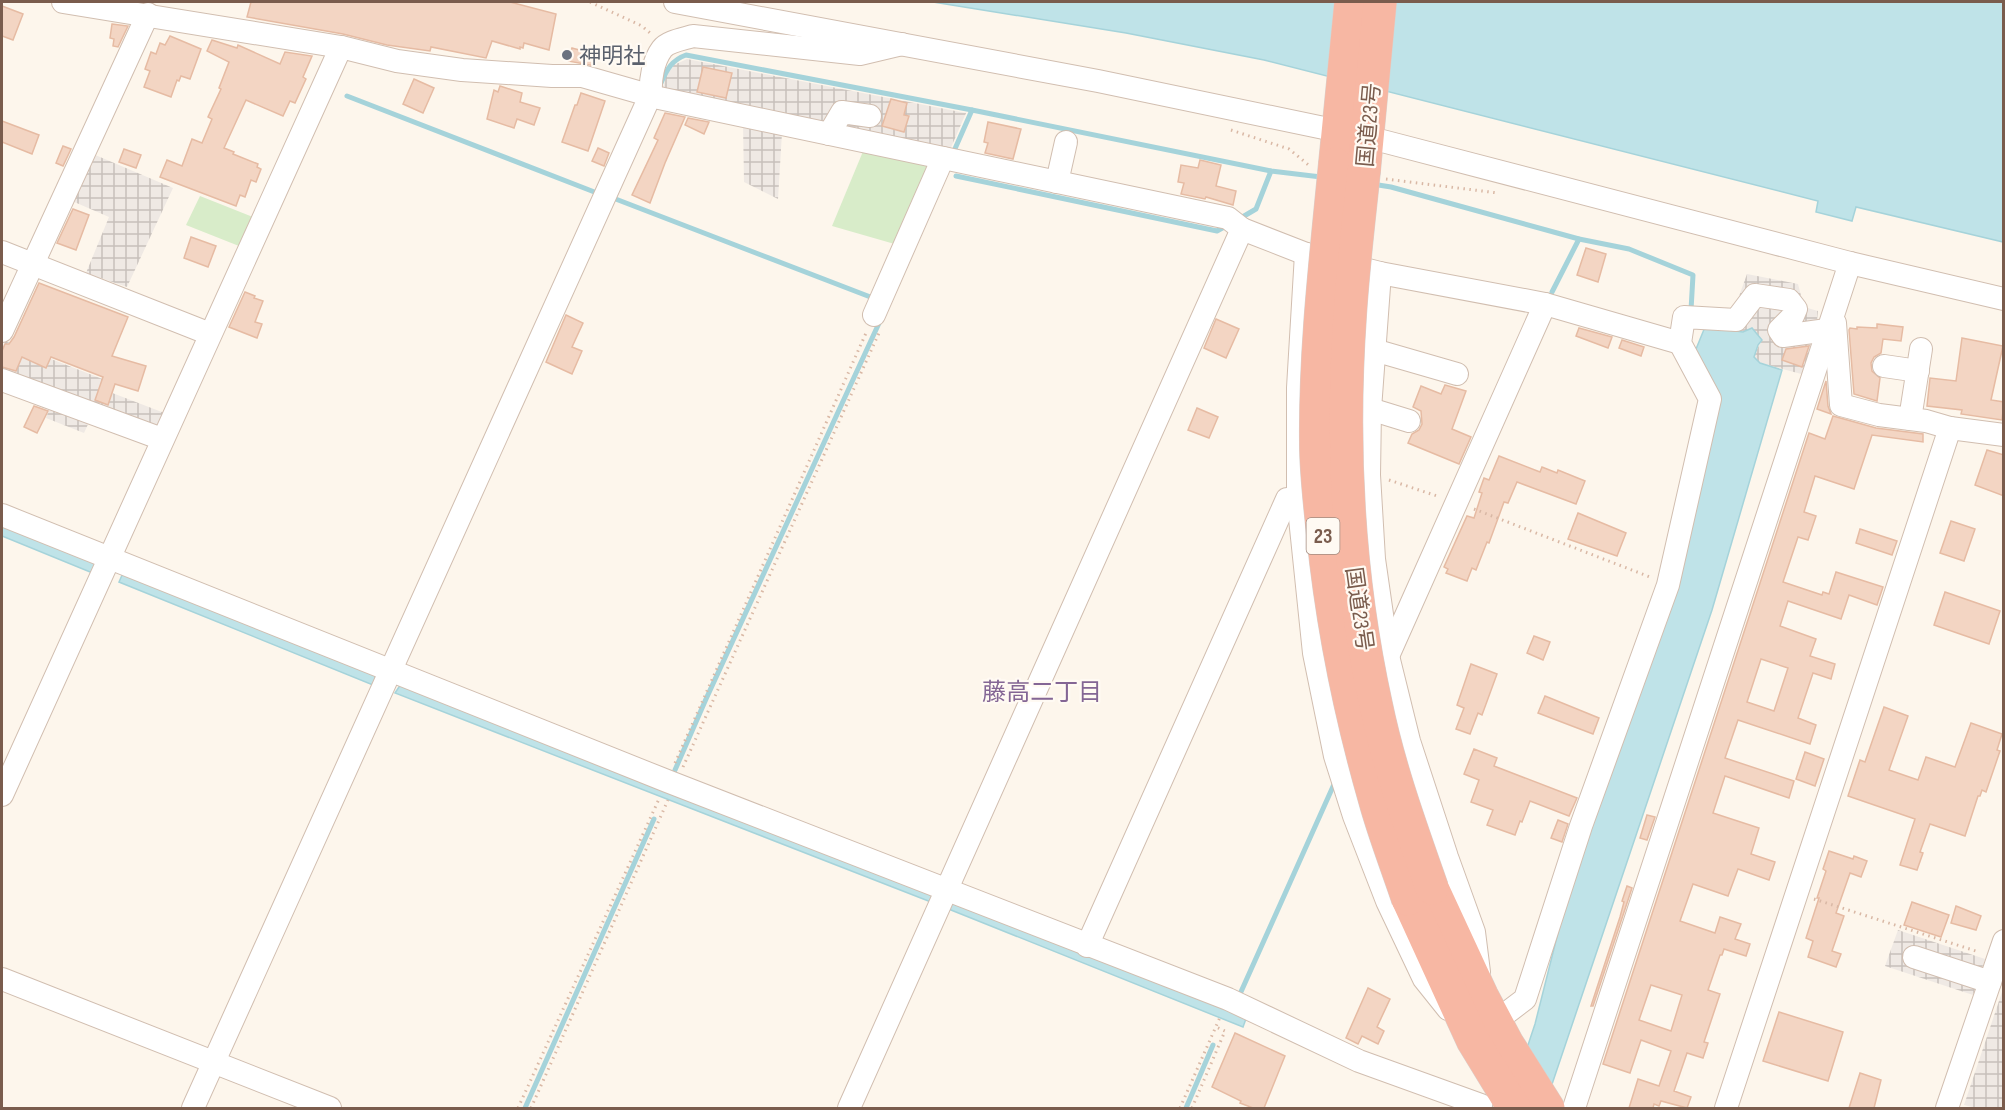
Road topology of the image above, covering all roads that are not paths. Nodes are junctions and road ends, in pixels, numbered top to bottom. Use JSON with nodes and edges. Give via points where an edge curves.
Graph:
{"nodes":[{"id":1,"x":63,"y":2,"type":"edge"},
{"id":2,"x":675,"y":2,"type":"edge"},
{"id":3,"x":1351,"y":2,"type":"edge"},
{"id":4,"x":1380,"y":2,"type":"edge"},
{"id":5,"x":148,"y":14,"type":"junction"},
{"id":6,"x":902,"y":44,"type":"junction"},
{"id":7,"x":341,"y":47,"type":"junction"},
{"id":8,"x":651,"y":94,"type":"junction"},
{"id":9,"x":870,"y":116,"type":"dead end"},
{"id":10,"x":1354,"y":128,"type":"junction"},
{"id":11,"x":830,"y":134,"type":"junction"},
{"id":12,"x":1065,"y":142,"type":"dead end"},
{"id":13,"x":943,"y":158,"type":"junction"},
{"id":14,"x":1057,"y":182,"type":"junction"},
{"id":15,"x":1236,"y":225,"type":"junction"},
{"id":16,"x":2,"y":252,"type":"edge"},
{"id":17,"x":1306,"y":254,"type":"junction"},
{"id":18,"x":1850,"y":263,"type":"junction"},
{"id":19,"x":33,"y":265,"type":"junction"},
{"id":20,"x":1380,"y":273,"type":"junction"},
{"id":21,"x":2004,"y":300,"type":"edge"},
{"id":22,"x":1545,"y":304,"type":"junction"},
{"id":23,"x":1834,"y":307,"type":"junction"},
{"id":24,"x":877,"y":322,"type":"road end"},
{"id":25,"x":1827,"y":330,"type":"junction"},
{"id":26,"x":2,"y":331,"type":"edge"},
{"id":27,"x":210,"y":334,"type":"junction"},
{"id":28,"x":1680,"y":343,"type":"junction"},
{"id":29,"x":1374,"y":350,"type":"junction"},
{"id":30,"x":1884,"y":366,"type":"dead end"},
{"id":31,"x":1457,"y":374,"type":"dead end"},
{"id":32,"x":2,"y":380,"type":"edge"},
{"id":33,"x":1370,"y":409,"type":"junction"},
{"id":34,"x":1910,"y":419,"type":"junction"},
{"id":35,"x":1409,"y":421,"type":"dead end"},
{"id":36,"x":1950,"y":428,"type":"junction"},
{"id":37,"x":2004,"y":435,"type":"edge"},
{"id":38,"x":162,"y":439,"type":"junction"},
{"id":39,"x":1299,"y":499,"type":"junction"},
{"id":40,"x":2,"y":515,"type":"edge"},
{"id":41,"x":109,"y":557,"type":"junction"},
{"id":42,"x":1388,"y":656,"type":"junction"},
{"id":43,"x":392,"y":672,"type":"junction"},
{"id":44,"x":2,"y":795,"type":"edge"},
{"id":45,"x":1420,"y":893,"type":"junction"},
{"id":46,"x":942,"y":898,"type":"junction"},
{"id":47,"x":1087,"y":946,"type":"junction"},
{"id":48,"x":2001,"y":950,"type":"edge"},
{"id":49,"x":1914,"y":957,"type":"dead end"},
{"id":50,"x":2,"y":979,"type":"edge"},
{"id":51,"x":1990,"y":982,"type":"junction"},
{"id":52,"x":1490,"y":1034,"type":"junction"},
{"id":53,"x":214,"y":1063,"type":"junction"},
{"id":54,"x":1480,"y":1107,"type":"edge"},
{"id":55,"x":193,"y":1108,"type":"edge"},
{"id":56,"x":330,"y":1108,"type":"edge"},
{"id":57,"x":849,"y":1108,"type":"edge"},
{"id":58,"x":1514,"y":1108,"type":"edge"},
{"id":59,"x":1548,"y":1108,"type":"edge"},
{"id":60,"x":1574,"y":1108,"type":"edge"},
{"id":61,"x":1726,"y":1108,"type":"edge"},
{"id":62,"x":1947,"y":1108,"type":"edge"}],
"edges":[{"from":1,"to":5,"type":"street"},
{"from":2,"to":6,"type":"street"},
{"from":3,"to":10,"type":"highway","name":"国道23号","number":"23"},
{"from":4,"to":10,"type":"highway","name":"国道23号","number":"23"},
{"from":5,"to":7,"type":"street"},
{"from":5,"to":19,"type":"street"},
{"from":6,"to":8,"type":"street","via":[[860,54],[693,36],[662,48],[650,77]]},
{"from":6,"to":10,"type":"street"},
{"from":7,"to":8,"type":"street","via":[[397,61],[462,70],[582,76]]},
{"from":7,"to":27,"type":"street"},
{"from":8,"to":11,"type":"street"},
{"from":8,"to":43,"type":"street"},
{"from":9,"to":11,"type":"street","via":[[842,112]]},
{"from":10,"to":18,"type":"street"},
{"from":10,"to":45,"type":"highway","name":"国道23号","number":"23","bridge":true,"via":[[1350,167],[1346,448],[1353,563],[1376,706]]},
{"from":11,"to":13,"type":"street"},
{"from":12,"to":14,"type":"street"},
{"from":13,"to":14,"type":"street"},
{"from":13,"to":24,"type":"street"},
{"from":14,"to":15,"type":"street"},
{"from":15,"to":17,"type":"street"},
{"from":15,"to":46,"type":"street"},
{"from":16,"to":19,"type":"street"},
{"from":17,"to":20,"type":"street"},
{"from":17,"to":39,"type":"street","via":[[1299,364]]},
{"from":18,"to":21,"type":"street"},
{"from":18,"to":23,"type":"street"},
{"from":19,"to":26,"type":"street"},
{"from":19,"to":27,"type":"street"},
{"from":20,"to":22,"type":"street"},
{"from":20,"to":29,"type":"street"},
{"from":22,"to":28,"type":"street"},
{"from":22,"to":42,"type":"street"},
{"from":23,"to":25,"type":"street"},
{"from":23,"to":34,"type":"street","via":[[1841,405]]},
{"from":25,"to":28,"type":"street","via":[[1783,336],[1779,330],[1796,309],[1789,300],[1755,295],[1736,320],[1684,317]]},
{"from":25,"to":60,"type":"street"},
{"from":27,"to":38,"type":"street"},
{"from":28,"to":52,"type":"street","via":[[1710,399],[1668,585],[1581,826],[1525,999]]},
{"from":29,"to":31,"type":"street"},
{"from":29,"to":33,"type":"street"},
{"from":30,"to":34,"type":"street","via":[[1920,360]]},
{"from":32,"to":38,"type":"street"},
{"from":33,"to":35,"type":"street"},
{"from":33,"to":42,"type":"street","via":[[1374,559]]},
{"from":34,"to":36,"type":"street"},
{"from":36,"to":37,"type":"street"},
{"from":36,"to":61,"type":"street"},
{"from":38,"to":41,"type":"street"},
{"from":39,"to":47,"type":"street","via":[[1287,499]]},
{"from":39,"to":52,"type":"street","via":[[1314,653],[1335,756],[1354,816],[1387,901],[1424,979]]},
{"from":40,"to":41,"type":"street"},
{"from":41,"to":43,"type":"street"},
{"from":41,"to":44,"type":"street"},
{"from":42,"to":52,"type":"street","via":[[1410,741],[1474,932]]},
{"from":43,"to":46,"type":"street","via":[[667,792]]},
{"from":43,"to":53,"type":"street"},
{"from":45,"to":52,"type":"highway","name":"国道23号","number":"23"},
{"from":45,"to":52,"type":"highway","name":"国道23号","number":"23"},
{"from":46,"to":47,"type":"street"},
{"from":46,"to":57,"type":"street"},
{"from":47,"to":54,"type":"street","via":[[1228,999],[1359,1061]]},
{"from":48,"to":51,"type":"street"},
{"from":49,"to":51,"type":"street"},
{"from":50,"to":53,"type":"street"},
{"from":51,"to":62,"type":"street"},
{"from":52,"to":54,"type":"street"},
{"from":52,"to":58,"type":"highway","name":"国道23号","number":"23"},
{"from":52,"to":59,"type":"highway","name":"国道23号","number":"23"},
{"from":53,"to":55,"type":"street"},
{"from":53,"to":56,"type":"street"}]}
